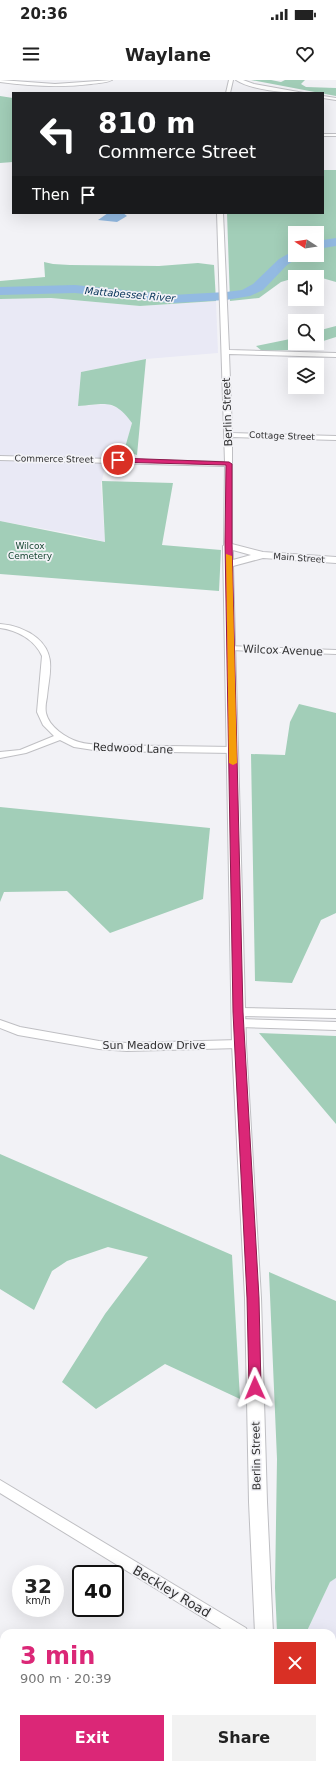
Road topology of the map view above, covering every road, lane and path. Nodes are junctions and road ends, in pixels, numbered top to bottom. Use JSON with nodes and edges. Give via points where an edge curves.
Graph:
{"nodes":[{"id":1,"x":43,"y":80,"type":"edge"},
{"id":2,"x":110,"y":80,"type":"edge"},
{"id":3,"x":231,"y":80,"type":"edge"},
{"id":4,"x":238,"y":80,"type":"edge"},
{"id":5,"x":0,"y":81,"type":"edge"},
{"id":6,"x":35,"y":85,"type":"junction"},
{"id":7,"x":228,"y":92,"type":"edge"},
{"id":8,"x":292,"y":92,"type":"edge"},
{"id":9,"x":324,"y":97,"type":"edge"},
{"id":10,"x":336,"y":99,"type":"edge"},
{"id":11,"x":324,"y":135,"type":"edge"},
{"id":12,"x":336,"y":135,"type":"edge"},
{"id":13,"x":220,"y":214,"type":"edge"},
{"id":14,"x":225,"y":352,"type":"junction"},
{"id":15,"x":336,"y":355,"type":"edge"},
{"id":16,"x":229,"y":435,"type":"junction"},
{"id":17,"x":336,"y":438,"type":"edge"},
{"id":18,"x":0,"y":458,"type":"edge"},
{"id":19,"x":229,"y":464,"type":"junction"},
{"id":20,"x":228,"y":546,"type":"junction"},
{"id":21,"x":263,"y":555,"type":"junction"},
{"id":22,"x":336,"y":560,"type":"edge"},
{"id":23,"x":228,"y":564,"type":"junction"},
{"id":24,"x":0,"y":626,"type":"edge"},
{"id":25,"x":230,"y":648,"type":"junction"},
{"id":26,"x":336,"y":652,"type":"edge"},
{"id":27,"x":60,"y":737,"type":"junction"},
{"id":28,"x":233,"y":750,"type":"junction"},
{"id":29,"x":0,"y":755,"type":"edge"},
{"id":30,"x":336,"y":1014,"type":"edge"},
{"id":31,"x":239,"y":1018,"type":"junction"},
{"id":32,"x":0,"y":1024,"type":"edge"},
{"id":33,"x":336,"y":1026,"type":"edge"},
{"id":34,"x":239,"y":1044,"type":"junction"},
{"id":35,"x":0,"y":1486,"type":"edge"},
{"id":36,"x":234,"y":1629,"type":"edge"},
{"id":37,"x":264,"y":1629,"type":"edge"}],
"edges":[{"from":1,"to":6,"type":"street"},
{"from":2,"to":6,"type":"street","via":[[73,86]]},
{"from":3,"to":7,"type":"street"},
{"from":4,"to":8,"type":"street"},
{"from":5,"to":6,"type":"street"},
{"from":9,"to":10,"type":"street"},
{"from":11,"to":12,"type":"street"},
{"from":13,"to":14,"type":"street","name":"Berlin Street"},
{"from":14,"to":15,"type":"street"},
{"from":14,"to":16,"type":"street","name":"Berlin Street"},
{"from":16,"to":17,"type":"street","name":"Cottage Street"},
{"from":16,"to":19,"type":"street","name":"Berlin Street"},
{"from":18,"to":19,"type":"street","name":"Commerce Street"},
{"from":19,"to":20,"type":"street","name":"Berlin Street"},
{"from":20,"to":21,"type":"street","name":"Main Street"},
{"from":20,"to":23,"type":"street","name":"Berlin Street"},
{"from":21,"to":22,"type":"street","name":"Main Street"},
{"from":21,"to":23,"type":"street","name":"Main Street"},
{"from":23,"to":25,"type":"street","name":"Berlin Street"},
{"from":24,"to":27,"type":"street","name":"Redwood Lane","via":[[10,627],[32,638],[42,647],[46,656],[41,712],[46,723]]},
{"from":25,"to":26,"type":"street","name":"Wilcox Avenue"},
{"from":25,"to":28,"type":"street","name":"Berlin Street"},
{"from":27,"to":28,"type":"street","name":"Redwood Lane","via":[[77,745],[100,748]]},
{"from":27,"to":29,"type":"street","via":[[27,750]]},
{"from":28,"to":31,"type":"street","name":"Berlin Street"},
{"from":30,"to":31,"type":"street"},
{"from":31,"to":33,"type":"street"},
{"from":31,"to":34,"type":"street","name":"Berlin Street"},
{"from":32,"to":34,"type":"street","name":"Sun Meadow Drive","via":[[18,1031],[99,1045],[127,1047]]},
{"from":34,"to":37,"type":"street","name":"Berlin Street","via":[[253,1298]]},
{"from":35,"to":36,"type":"street","name":"Beckley Road"}]}
